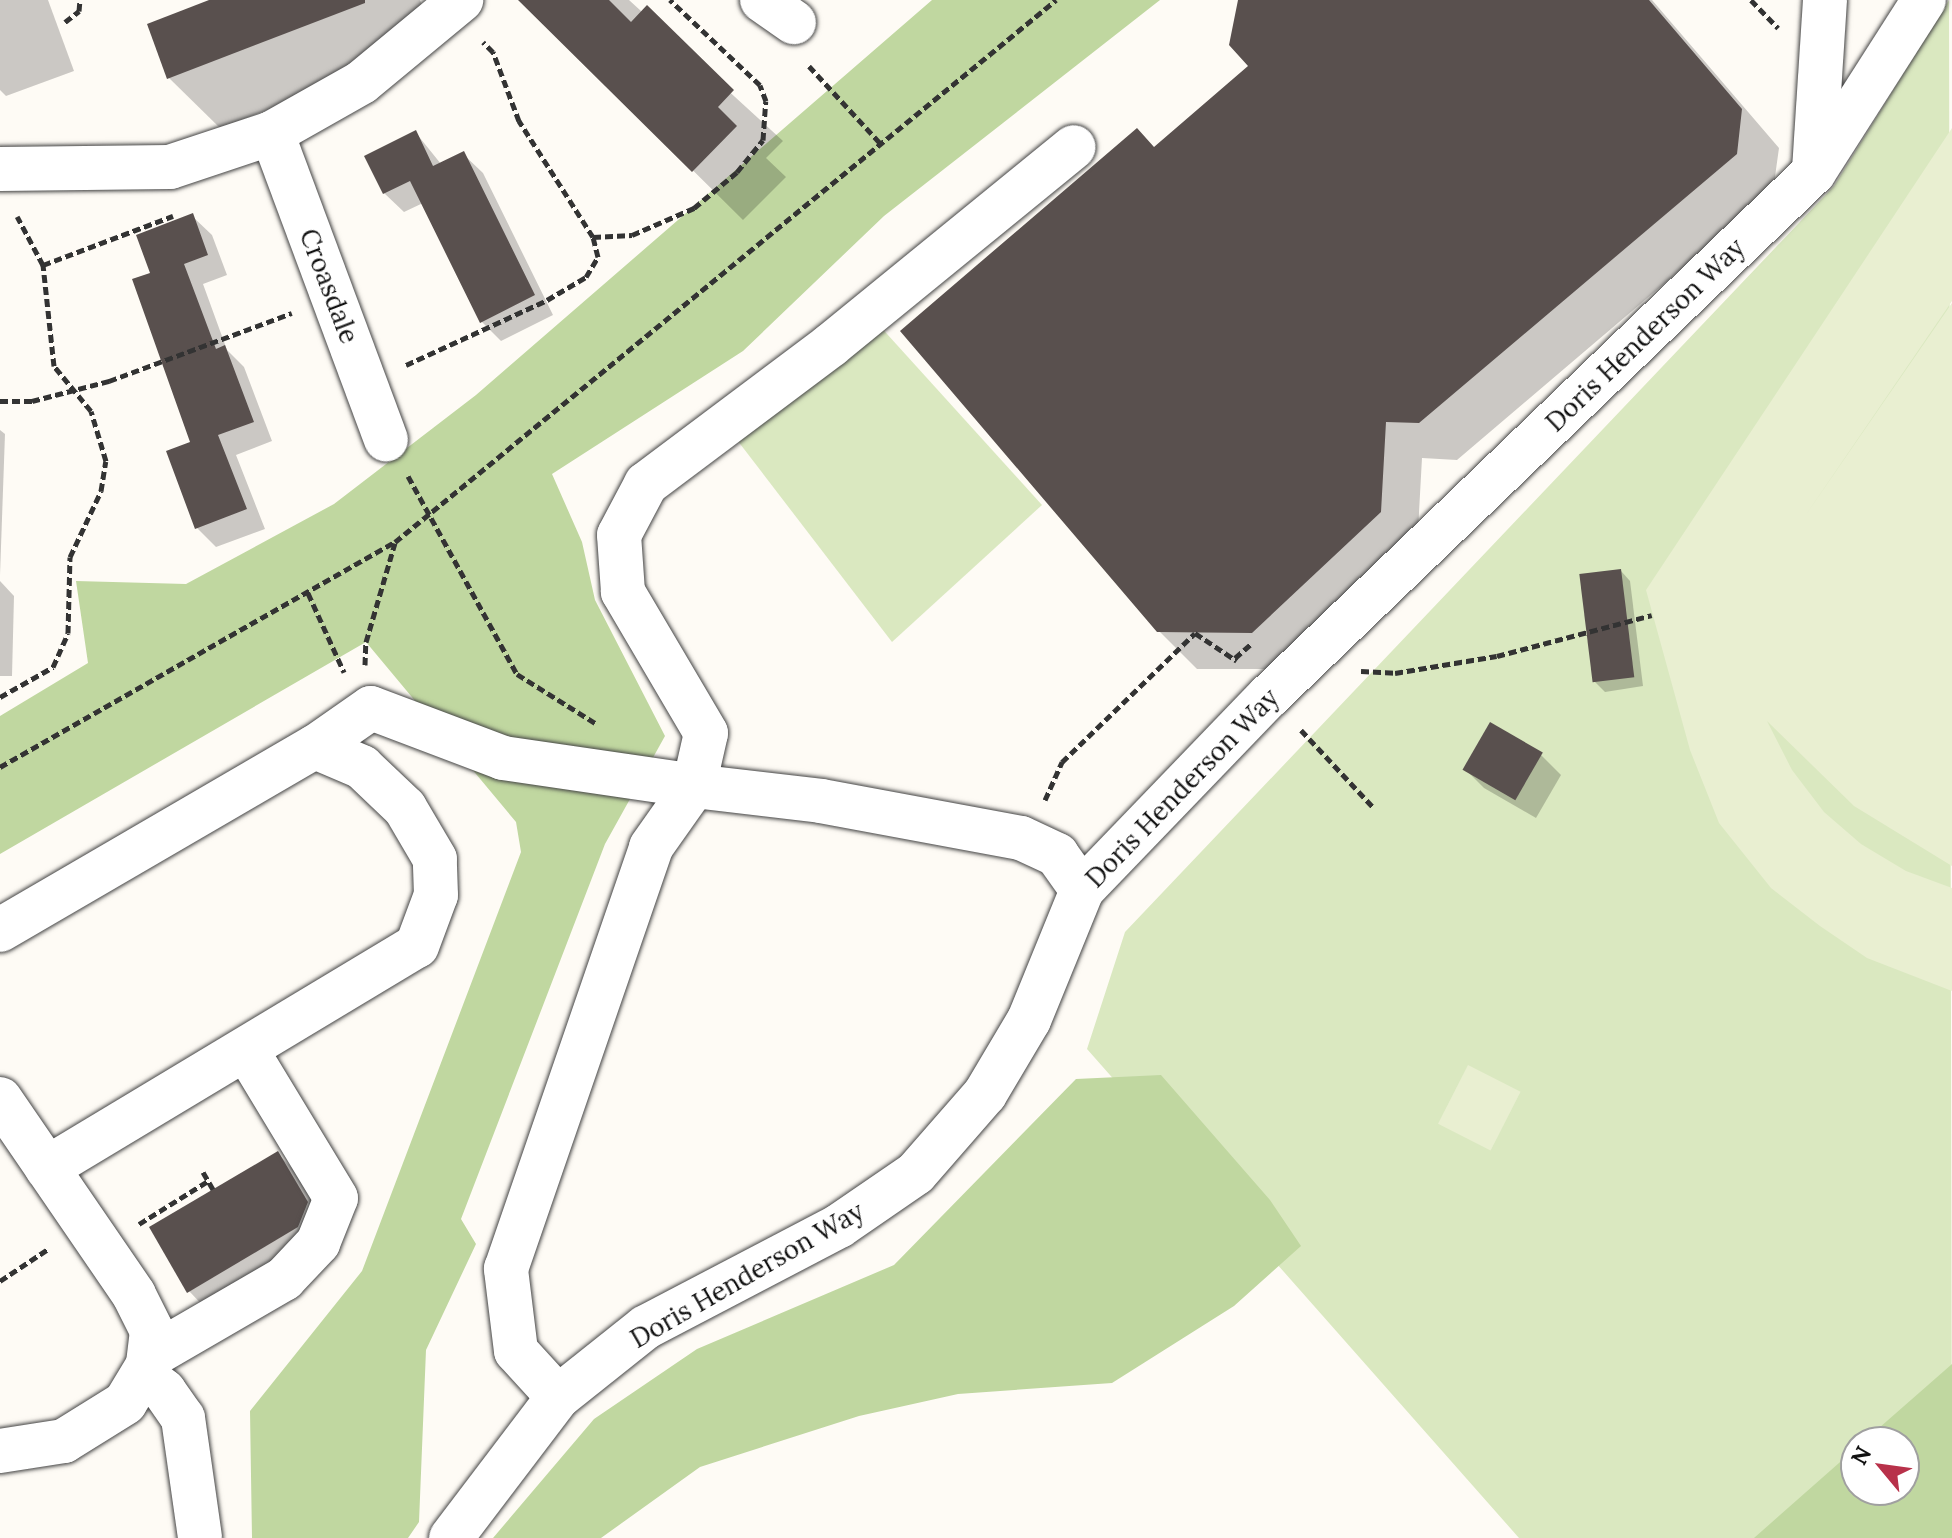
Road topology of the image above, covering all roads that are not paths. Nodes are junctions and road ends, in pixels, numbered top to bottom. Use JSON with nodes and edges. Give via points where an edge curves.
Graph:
{"nodes":[{"id":1,"x":1825,"y":0,"type":"edge"},
{"id":2,"x":1924,"y":0,"type":"edge"},
{"id":3,"x":457,"y":4,"type":"edge"},
{"id":4,"x":272,"y":133,"type":"junction"},
{"id":5,"x":1074,"y":147,"type":"dead end"},
{"id":6,"x":3,"y":169,"type":"edge"},
{"id":7,"x":1814,"y":172,"type":"junction"},
{"id":8,"x":386,"y":439,"type":"dead end"},
{"id":9,"x":315,"y":747,"type":"junction"},
{"id":10,"x":694,"y":786,"type":"junction"},
{"id":11,"x":1082,"y":890,"type":"junction"},
{"id":12,"x":0,"y":930,"type":"edge"},
{"id":13,"x":247,"y":1051,"type":"junction"},
{"id":14,"x":0,"y":1099,"type":"edge"},
{"id":15,"x":47,"y":1168,"type":"junction"},
{"id":16,"x":147,"y":1365,"type":"junction"},
{"id":17,"x":558,"y":1397,"type":"junction"},
{"id":18,"x":0,"y":1451,"type":"edge"},
{"id":19,"x":200,"y":1538,"type":"edge"},
{"id":20,"x":451,"y":1538,"type":"edge"}],
"edges":[{"from":1,"to":7,"type":"street"},
{"from":2,"to":7,"type":"street","name":"Doris Henderson Way"},
{"from":3,"to":4,"type":"street","via":[[362,82]]},
{"from":4,"to":6,"type":"street","via":[[170,167]]},
{"from":4,"to":8,"type":"street","name":"Croasdale"},
{"from":5,"to":10,"type":"street","via":[[831,345],[646,484],[619,535],[623,592],[706,733]]},
{"from":7,"to":11,"type":"street","name":"Doris Henderson Way","via":[[1305,661]]},
{"from":9,"to":10,"type":"street","via":[[371,708],[503,758]]},
{"from":9,"to":12,"type":"street"},
{"from":9,"to":13,"type":"street","via":[[362,767],[405,808],[435,859],[436,895],[417,946]]},
{"from":10,"to":11,"type":"street","via":[[821,801],[1021,838],[1057,855]]},
{"from":10,"to":17,"type":"street","via":[[651,847],[506,1269],[516,1351]]},
{"from":11,"to":17,"type":"street","name":"Doris Henderson Way","via":[[1014,1045],[985,1094],[916,1173],[839,1226],[646,1327]]},
{"from":13,"to":15,"type":"street"},
{"from":13,"to":16,"type":"street","via":[[336,1198],[318,1243],[284,1279]]},
{"from":14,"to":15,"type":"street"},
{"from":15,"to":16,"type":"street","via":[[134,1295],[152,1331]]},
{"from":16,"to":18,"type":"street","via":[[125,1403],[99,1424],[64,1441]]},
{"from":16,"to":19,"type":"street","via":[[183,1418]]},
{"from":17,"to":20,"type":"street","name":"Doris Henderson Way"}]}
